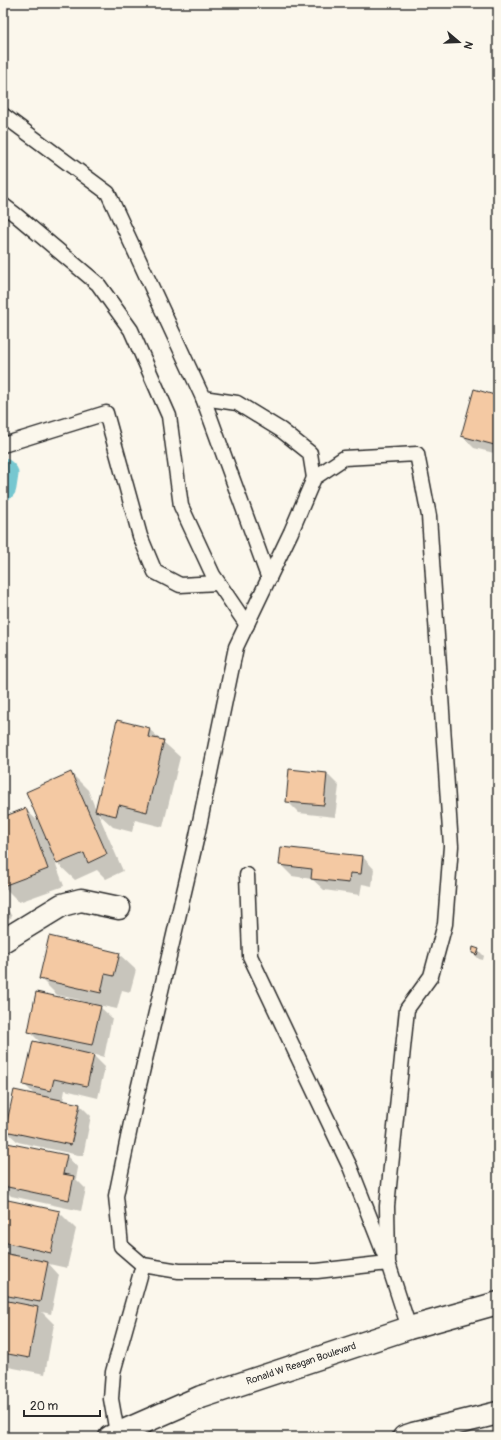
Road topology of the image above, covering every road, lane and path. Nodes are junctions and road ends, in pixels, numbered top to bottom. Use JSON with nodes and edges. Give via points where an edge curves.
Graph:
{"nodes":[{"id":1,"x":3,"y":116,"type":"edge"},
{"id":2,"x":3,"y":205,"type":"edge"},
{"id":3,"x":203,"y":398,"type":"junction"},
{"id":4,"x":3,"y":444,"type":"edge"},
{"id":5,"x":314,"y":478,"type":"junction"},
{"id":6,"x":269,"y":579,"type":"junction"},
{"id":7,"x":218,"y":583,"type":"junction"},
{"id":8,"x":247,"y":625,"type":"junction"},
{"id":9,"x":247,"y":875,"type":"dead end"},
{"id":10,"x":119,"y":908,"type":"dead end"},
{"id":11,"x":3,"y":941,"type":"edge"},
{"id":12,"x":388,"y":1263,"type":"junction"},
{"id":13,"x":143,"y":1265,"type":"junction"},
{"id":14,"x":498,"y":1302,"type":"edge"},
{"id":15,"x":409,"y":1328,"type":"junction"},
{"id":16,"x":498,"y":1413,"type":"edge"},
{"id":17,"x":113,"y":1435,"type":"edge"},
{"id":18,"x":404,"y":1437,"type":"edge"}],
"edges":[{"from":1,"to":3,"type":"lane","via":[[108,193]]},
{"from":2,"to":7,"type":"lane","via":[[98,284],[131,330],[169,416],[181,506]]},
{"from":3,"to":5,"type":"lane","via":[[237,402],[281,430],[310,453]]},
{"from":3,"to":6,"type":"lane"},
{"from":4,"to":7,"type":"lane","via":[[106,412],[140,536],[155,572],[180,585]]},
{"from":5,"to":6,"type":"lane"},
{"from":5,"to":12,"type":"lane","via":[[344,458],[417,454],[429,516],[450,846],[445,924],[431,976],[408,1009],[387,1206]]},
{"from":6,"to":8,"type":"lane"},
{"from":7,"to":8,"type":"lane"},
{"from":8,"to":13,"type":"lane","via":[[236,647],[197,836],[116,1196],[121,1246]]},
{"from":9,"to":12,"type":"lane","via":[[250,956],[350,1167]]},
{"from":10,"to":11,"type":"main road","via":[[81,900],[62,904]]},
{"from":12,"to":13,"type":"lane","via":[[309,1271],[180,1271]]},
{"from":12,"to":15,"type":"lane"},
{"from":13,"to":17,"type":"lane","via":[[112,1372]]},
{"from":14,"to":15,"type":"main road","name":"Ronald W Reagan Boulevard"},
{"from":15,"to":17,"type":"main road","name":"Ronald W Reagan Boulevard","via":[[201,1397]]},
{"from":16,"to":18,"type":"main road"}]}
